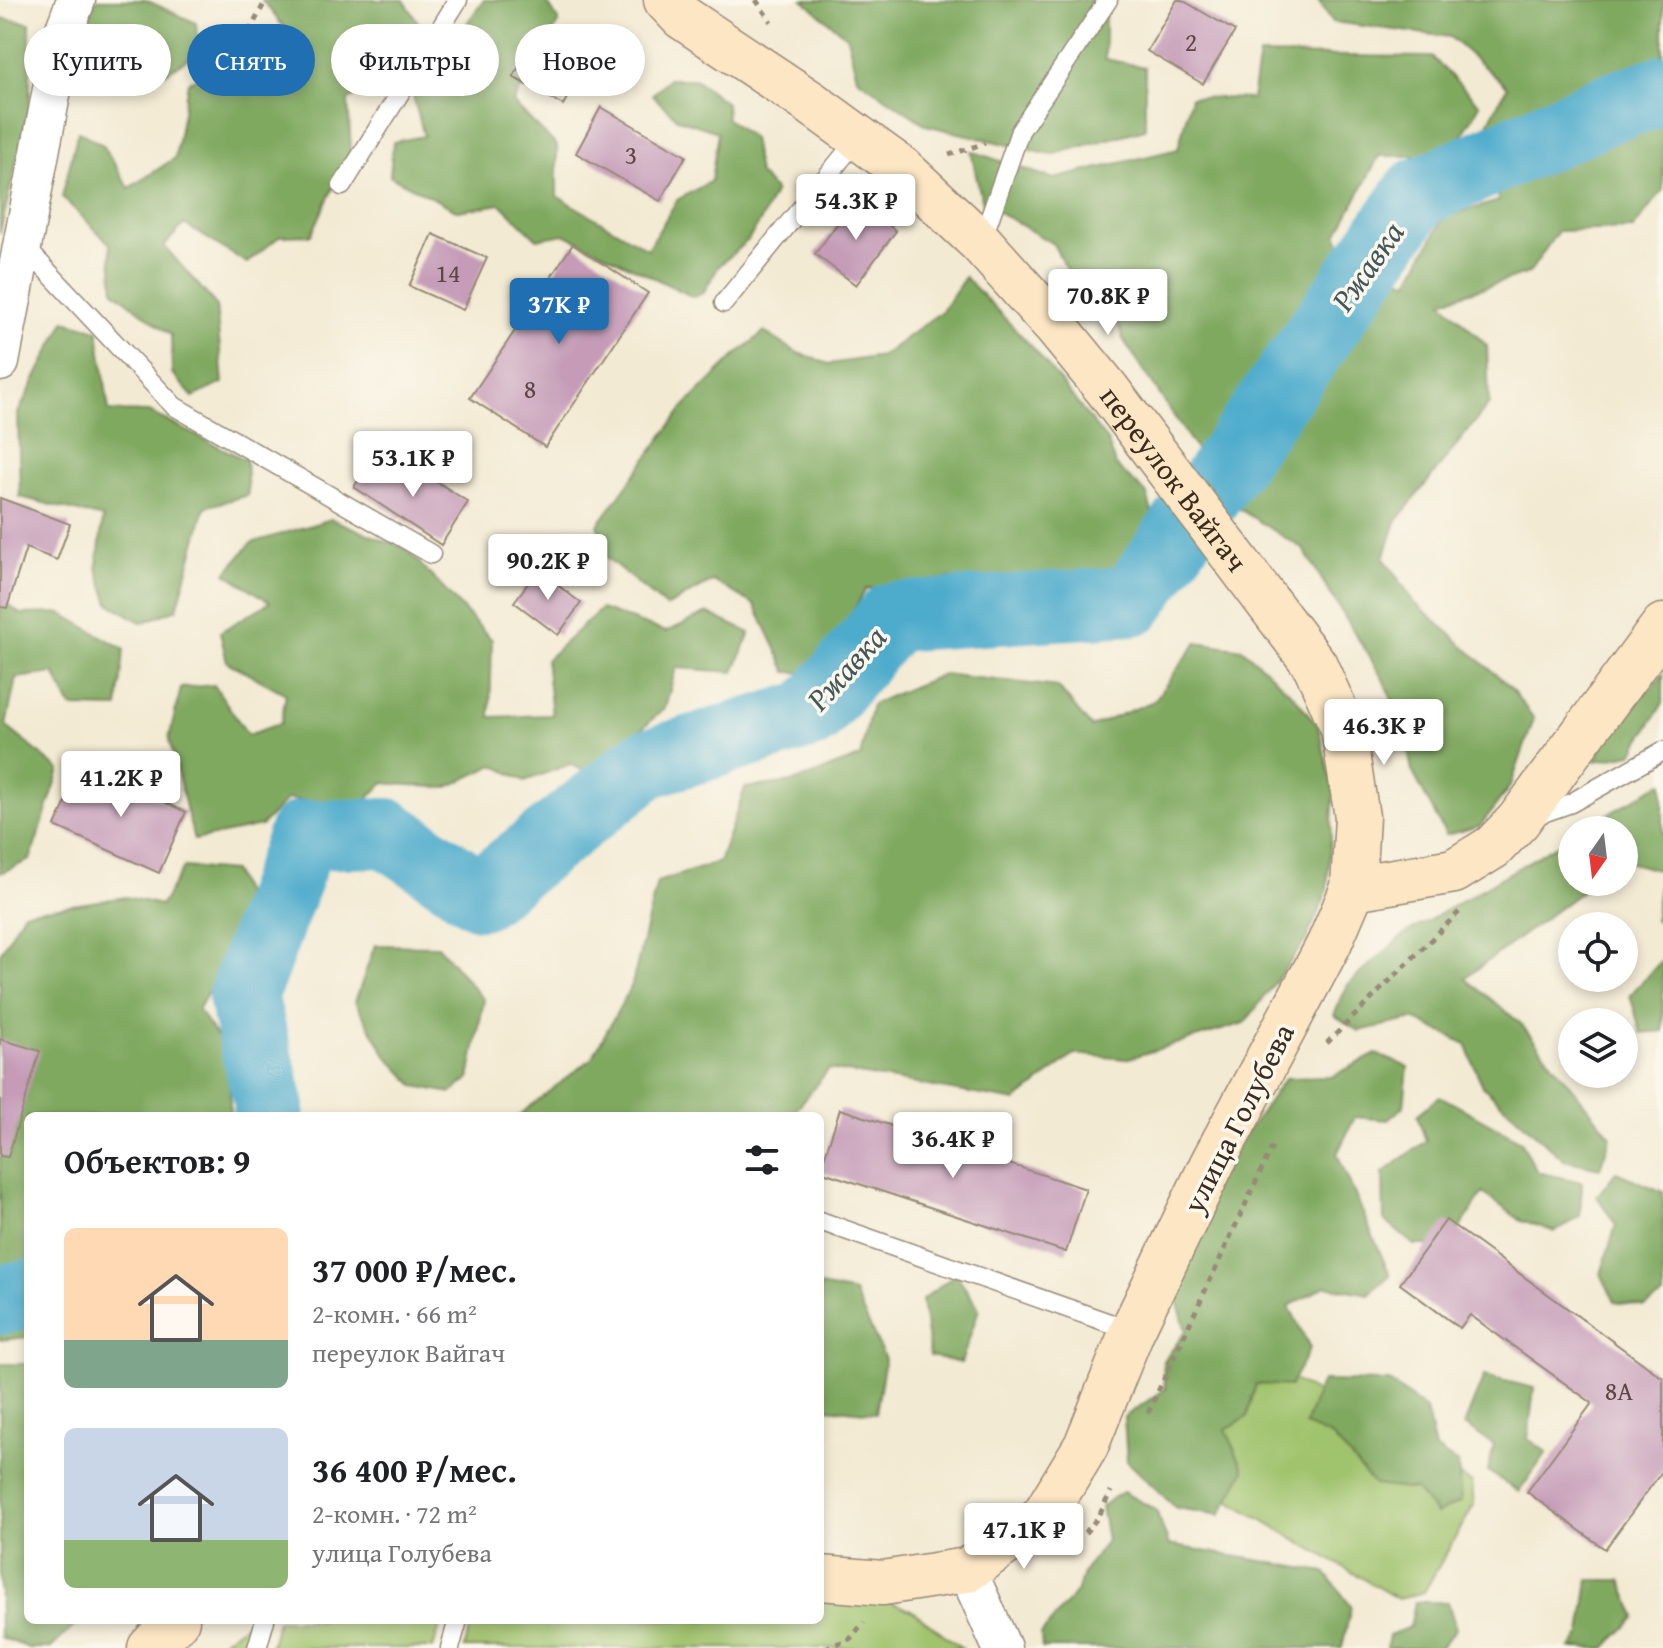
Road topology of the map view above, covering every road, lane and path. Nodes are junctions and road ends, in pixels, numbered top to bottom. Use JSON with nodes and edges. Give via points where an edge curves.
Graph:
{"nodes":[{"id":1,"x":76,"y":0,"type":"edge"},
{"id":2,"x":266,"y":0,"type":"edge"},
{"id":3,"x":458,"y":0,"type":"edge"},
{"id":4,"x":666,"y":0,"type":"edge"},
{"id":5,"x":756,"y":0,"type":"edge"},
{"id":6,"x":1108,"y":0,"type":"edge"},
{"id":7,"x":771,"y":22,"type":"dead end"},
{"id":8,"x":253,"y":24,"type":"edge"},
{"id":9,"x":1020,"y":131,"type":"junction"},
{"id":10,"x":859,"y":137,"type":"junction"},
{"id":11,"x":902,"y":169,"type":"junction"},
{"id":12,"x":342,"y":186,"type":"dead end"},
{"id":13,"x":981,"y":243,"type":"junction"},
{"id":14,"x":23,"y":245,"type":"junction"},
{"id":15,"x":724,"y":303,"type":"dead end"},
{"id":16,"x":0,"y":362,"type":"edge"},
{"id":17,"x":431,"y":554,"type":"dead end"},
{"id":18,"x":1663,"y":626,"type":"edge"},
{"id":19,"x":1663,"y":751,"type":"edge"},
{"id":20,"x":1518,"y":821,"type":"junction"},
{"id":21,"x":1353,"y":888,"type":"junction"},
{"id":22,"x":1462,"y":910,"type":"dead end"},
{"id":23,"x":1316,"y":1053,"type":"dead end"},
{"id":24,"x":1276,"y":1140,"type":"dead end"},
{"id":25,"x":824,"y":1222,"type":"edge"},
{"id":26,"x":1132,"y":1331,"type":"junction"},
{"id":27,"x":1147,"y":1415,"type":"dead end"},
{"id":28,"x":1113,"y":1487,"type":"dead end"},
{"id":29,"x":1080,"y":1540,"type":"dead end"},
{"id":30,"x":967,"y":1570,"type":"junction"},
{"id":31,"x":824,"y":1578,"type":"edge"},
{"id":32,"x":870,"y":1615,"type":"dead end"},
{"id":33,"x":173,"y":1624,"type":"edge"},
{"id":34,"x":264,"y":1624,"type":"edge"},
{"id":35,"x":457,"y":1624,"type":"edge"},
{"id":36,"x":150,"y":1648,"type":"edge"},
{"id":37,"x":257,"y":1648,"type":"edge"},
{"id":38,"x":450,"y":1648,"type":"edge"},
{"id":39,"x":825,"y":1648,"type":"edge"},
{"id":40,"x":1002,"y":1648,"type":"edge"}],
"edges":[{"from":1,"to":14,"type":"street","via":[[62,37]]},
{"from":2,"to":8,"type":"path"},
{"from":3,"to":12,"type":"lane"},
{"from":4,"to":10,"type":"street","name":"переулок Вайгач","via":[[682,17]]},
{"from":5,"to":7,"type":"path"},
{"from":6,"to":9,"type":"lane"},
{"from":9,"to":11,"type":"path"},
{"from":9,"to":13,"type":"lane"},
{"from":10,"to":11,"type":"street","name":"переулок Вайгач"},
{"from":10,"to":15,"type":"lane"},
{"from":11,"to":13,"type":"street","name":"переулок Вайгач"},
{"from":13,"to":21,"type":"street","name":"переулок Вайгач","via":[[1107,389],[1315,665],[1343,728],[1357,817]]},
{"from":14,"to":16,"type":"street"},
{"from":14,"to":17,"type":"lane","via":[[174,406]]},
{"from":18,"to":20,"type":"street"},
{"from":19,"to":20,"type":"lane","via":[[1571,803]]},
{"from":20,"to":21,"type":"street","via":[[1493,847],[1454,871]]},
{"from":21,"to":26,"type":"street","name":"улица Голубева"},
{"from":22,"to":23,"type":"path"},
{"from":24,"to":27,"type":"path"},
{"from":25,"to":26,"type":"lane"},
{"from":26,"to":30,"type":"street","name":"улица Голубева","via":[[1086,1446],[1043,1517]]},
{"from":28,"to":29,"type":"path"},
{"from":30,"to":31,"type":"street","name":"улица Голубева","via":[[883,1583]]},
{"from":30,"to":40,"type":"street"},
{"from":32,"to":39,"type":"path","via":[[850,1639]]},
{"from":33,"to":36,"type":"street"},
{"from":34,"to":37,"type":"lane"},
{"from":35,"to":38,"type":"lane"}]}
